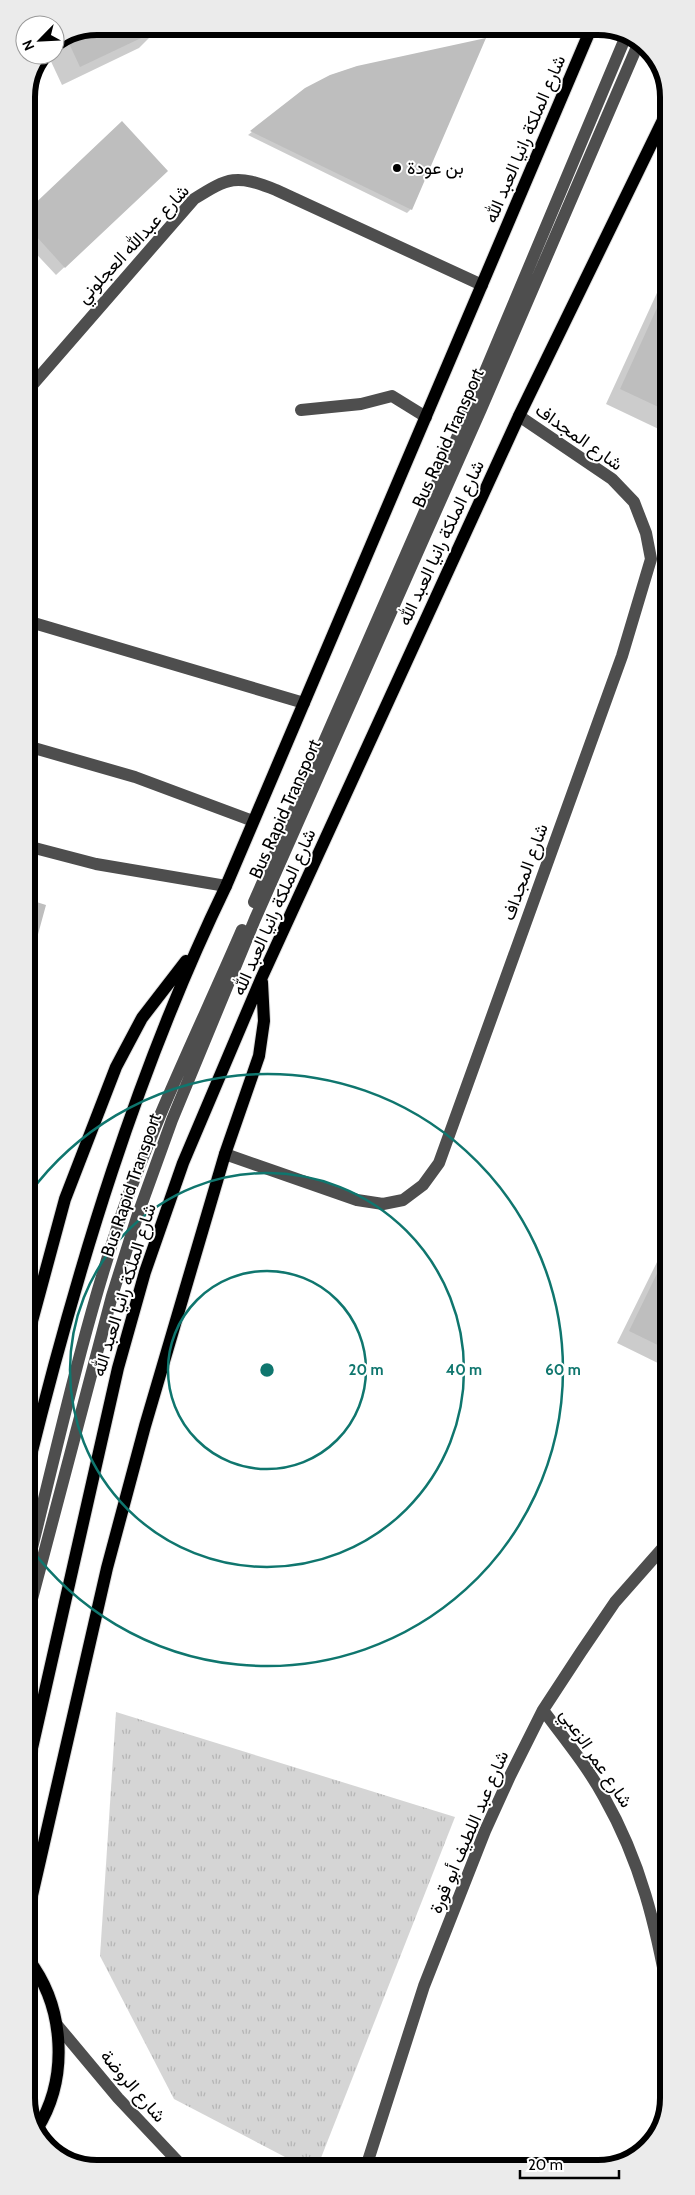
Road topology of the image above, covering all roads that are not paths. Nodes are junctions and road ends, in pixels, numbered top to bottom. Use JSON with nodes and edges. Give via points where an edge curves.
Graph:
{"nodes":[{"id":1,"x":588,"y":35,"type":"edge"},
{"id":2,"x":624,"y":41,"type":"edge"},
{"id":3,"x":636,"y":48,"type":"edge"},
{"id":4,"x":660,"y":126,"type":"edge"},
{"id":5,"x":482,"y":285,"type":"junction"},
{"id":6,"x":35,"y":382,"type":"edge"},
{"id":7,"x":301,"y":410,"type":"dead end"},
{"id":8,"x":519,"y":416,"type":"junction"},
{"id":9,"x":426,"y":417,"type":"junction"},
{"id":10,"x":35,"y":623,"type":"edge"},
{"id":11,"x":304,"y":703,"type":"junction"},
{"id":12,"x":35,"y":748,"type":"edge"},
{"id":13,"x":253,"y":821,"type":"junction"},
{"id":14,"x":35,"y":848,"type":"edge"},
{"id":15,"x":226,"y":886,"type":"junction"},
{"id":16,"x":195,"y":949,"type":"junction"},
{"id":17,"x":262,"y":979,"type":"junction"},
{"id":18,"x":225,"y":1154,"type":"junction"},
{"id":19,"x":35,"y":1311,"type":"edge"},
{"id":20,"x":35,"y":1439,"type":"edge"},
{"id":21,"x":35,"y":1536,"type":"edge"},
{"id":22,"x":660,"y":1551,"type":"edge"},
{"id":23,"x":35,"y":1588,"type":"edge"},
{"id":24,"x":543,"y":1710,"type":"junction"},
{"id":25,"x":35,"y":1735,"type":"edge"},
{"id":26,"x":35,"y":1882,"type":"edge"},
{"id":27,"x":660,"y":1952,"type":"edge"},
{"id":28,"x":35,"y":1970,"type":"edge"},
{"id":29,"x":57,"y":2025,"type":"junction"},
{"id":30,"x":40,"y":2122,"type":"edge"},
{"id":31,"x":176,"y":2160,"type":"edge"},
{"id":32,"x":368,"y":2160,"type":"edge"}],
"edges":[{"from":1,"to":5,"type":"main road","name":"شارع الملكة رانيا العبد الله"},
{"from":2,"to":21,"type":"street","name":"Bus Rapid Transport","via":[[466,417],[143,1155],[90,1320]]},
{"from":3,"to":23,"type":"street","name":"Bus Rapid Transport","via":[[255,920],[172,1120],[112,1296]]},
{"from":4,"to":8,"type":"main road","name":"شارع الملكة رانيا العبد الله"},
{"from":5,"to":6,"type":"street","name":"شارع عبدالله العجلوني","via":[[276,190],[252,180],[235,178],[194,199]]},
{"from":5,"to":9,"type":"main road","name":"شارع الملكة رانيا العبد الله"},
{"from":7,"to":9,"type":"street","via":[[361,404],[392,396]]},
{"from":8,"to":17,"type":"main road","name":"شارع الملكة رانيا العبد الله"},
{"from":8,"to":18,"type":"street","name":"شارع المجداف","via":[[612,479],[634,502],[646,533],[651,559],[622,656],[439,1163],[423,1186],[404,1200],[383,1204],[357,1200]]},
{"from":9,"to":11,"type":"main road","name":"شارع الملكة رانيا العبد الله"},
{"from":10,"to":11,"type":"street"},
{"from":11,"to":13,"type":"main road","name":"شارع الملكة رانيا العبد الله"},
{"from":12,"to":13,"type":"street","via":[[135,776]]},
{"from":13,"to":15,"type":"main road","name":"شارع الملكة رانيا العبد الله"},
{"from":14,"to":15,"type":"street","via":[[96,864]]},
{"from":15,"to":16,"type":"main road","name":"شارع الملكة رانيا العبد الله"},
{"from":16,"to":19,"type":"main road","via":[[142,1018],[116,1066],[66,1199]]},
{"from":16,"to":20,"type":"main road","name":"شارع الملكة رانيا العبد الله","via":[[118,1152],[54,1362]]},
{"from":17,"to":18,"type":"main road","via":[[264,1021],[259,1056]]},
{"from":17,"to":25,"type":"main road","name":"شارع الملكة رانيا العبد الله","via":[[182,1163],[144,1272],[118,1368]]},
{"from":18,"to":26,"type":"main road","via":[[107,1568]]},
{"from":22,"to":24,"type":"street","name":"شارع عبد اللطيف أبو قورة","via":[[615,1602]]},
{"from":24,"to":27,"type":"street","name":"شارع عمر الزعبي","via":[[603,1795],[626,1840],[652,1911]]},
{"from":24,"to":32,"type":"street","name":"شارع عبد اللطيف أبو قورة","via":[[485,1831],[424,1986]]},
{"from":28,"to":29,"type":"main road","via":[[44,1984]]},
{"from":29,"to":30,"type":"main road","via":[[59,2052],[56,2078]]},
{"from":29,"to":31,"type":"street","name":"شارع الروضة","via":[[118,2098]]}]}
